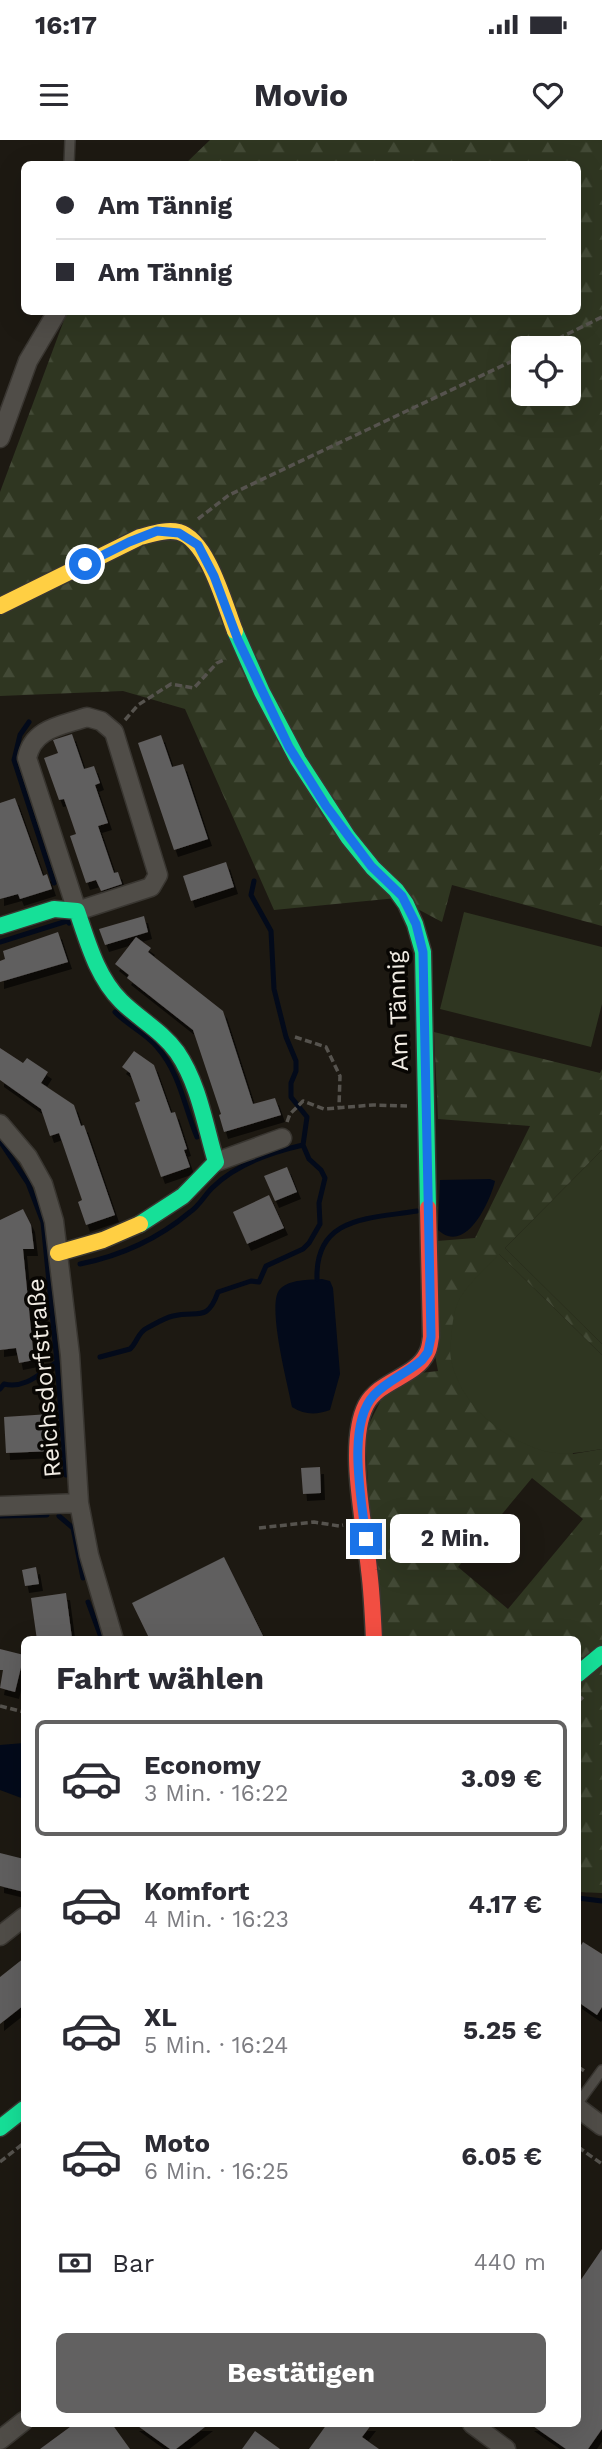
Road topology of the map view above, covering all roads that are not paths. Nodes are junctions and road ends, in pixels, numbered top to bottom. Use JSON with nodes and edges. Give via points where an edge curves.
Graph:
{"nodes":[{"id":1,"x":70,"y":140,"type":"edge"},
{"id":2,"x":69,"y":161,"type":"edge"},
{"id":3,"x":55,"y":315,"type":"edge"},
{"id":4,"x":0,"y":438,"type":"edge"},
{"id":5,"x":0,"y":606,"type":"edge"},
{"id":6,"x":77,"y":911,"type":"junction"},
{"id":7,"x":0,"y":926,"type":"edge"},
{"id":8,"x":0,"y":1124,"type":"edge"},
{"id":9,"x":282,"y":1138,"type":"road end"},
{"id":10,"x":216,"y":1162,"type":"junction"},
{"id":11,"x":58,"y":1253,"type":"junction"},
{"id":12,"x":79,"y":1503,"type":"junction"},
{"id":13,"x":0,"y":1506,"type":"edge"},
{"id":14,"x":113,"y":1636,"type":"edge"},
{"id":15,"x":374,"y":1636,"type":"edge"},
{"id":16,"x":602,"y":1654,"type":"edge"},
{"id":17,"x":581,"y":1672,"type":"edge"},
{"id":18,"x":21,"y":1919,"type":"edge"},
{"id":19,"x":0,"y":1936,"type":"edge"},
{"id":20,"x":602,"y":2070,"type":"edge"},
{"id":21,"x":581,"y":2099,"type":"edge"},
{"id":22,"x":581,"y":2110,"type":"edge"},
{"id":23,"x":21,"y":2111,"type":"edge"},
{"id":24,"x":602,"y":2126,"type":"edge"},
{"id":25,"x":0,"y":2128,"type":"edge"},
{"id":26,"x":21,"y":2423,"type":"edge"},
{"id":27,"x":476,"y":2427,"type":"edge"},
{"id":28,"x":0,"y":2440,"type":"edge"},
{"id":29,"x":506,"y":2449,"type":"edge"}],
"edges":[{"from":1,"to":2,"type":"lane"},
{"from":3,"to":4,"type":"street","via":[[28,361]]},
{"from":5,"to":15,"type":"street","name":"Am Tännig","via":[[157,531],[179,533],[198,545],[289,747],[371,866],[402,896],[416,924],[423,952],[431,1337],[422,1360],[376,1392],[365,1408],[359,1437]]},
{"from":6,"to":6,"type":"street","via":[[27,758],[29,745],[39,734],[87,717],[114,732],[158,875],[151,887]]},
{"from":6,"to":7,"type":"street","via":[[54,909]]},
{"from":6,"to":10,"type":"street","via":[[111,989],[166,1037],[178,1054]]},
{"from":8,"to":11,"type":"street","name":"Reichsdorfstraße","via":[[28,1157],[43,1184]]},
{"from":9,"to":10,"type":"street"},
{"from":10,"to":11,"type":"street","via":[[201,1182],[162,1212],[120,1234]]},
{"from":11,"to":12,"type":"street","name":"Reichsdorfstraße"},
{"from":12,"to":13,"type":"street"},
{"from":12,"to":14,"type":"street","name":"Reichsdorfstraße"},
{"from":16,"to":17,"type":"street"},
{"from":18,"to":19,"type":"street"},
{"from":20,"to":21,"type":"lane"},
{"from":22,"to":24,"type":"street"},
{"from":23,"to":25,"type":"street"},
{"from":26,"to":28,"type":"street"},
{"from":27,"to":29,"type":"street"}]}
